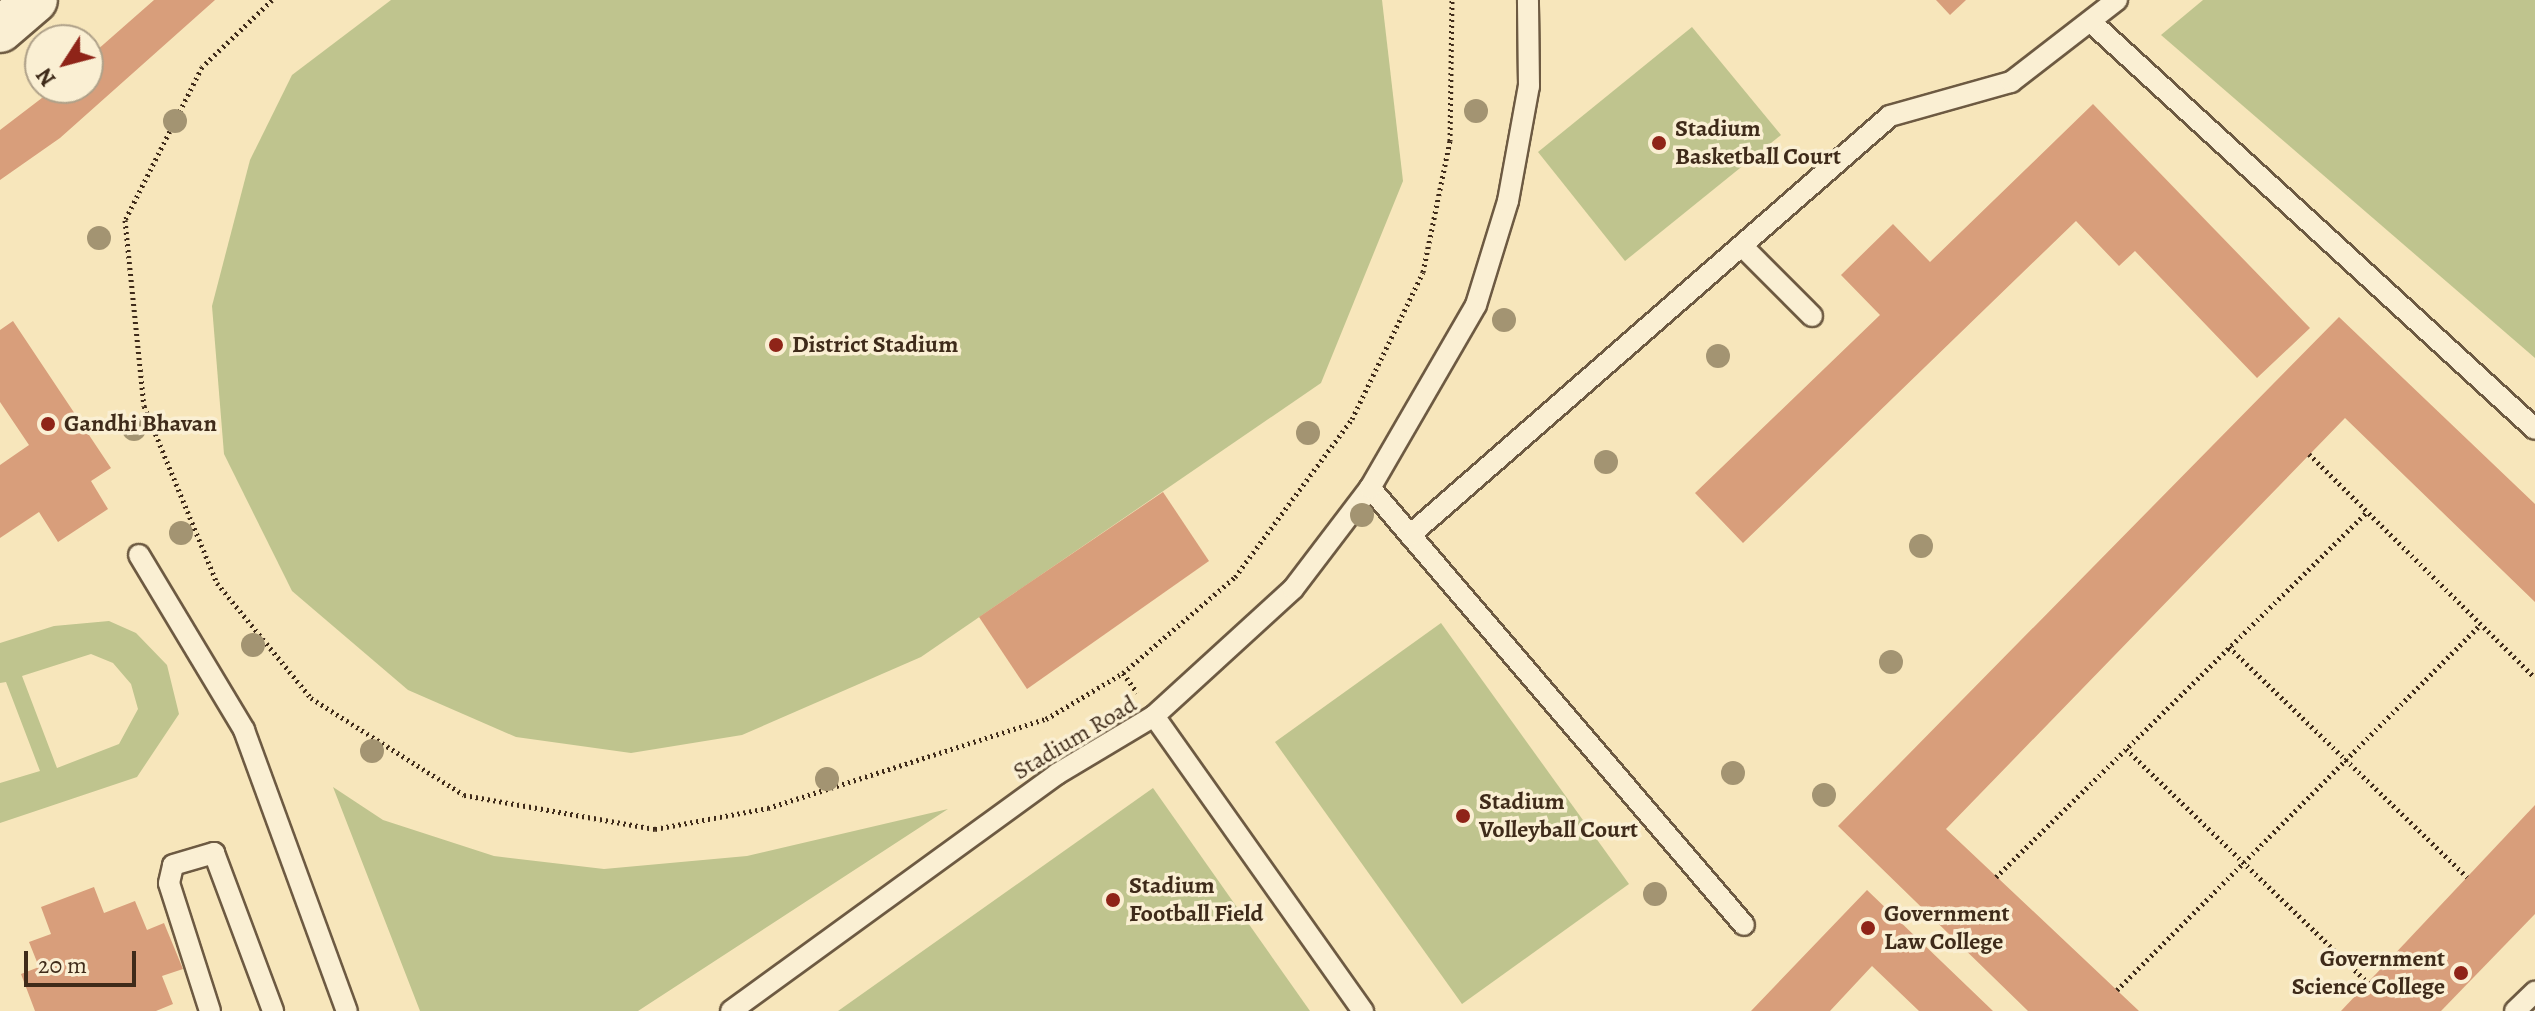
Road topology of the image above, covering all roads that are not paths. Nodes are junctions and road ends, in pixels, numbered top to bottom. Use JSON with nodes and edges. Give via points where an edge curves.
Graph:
{"nodes":[{"id":1,"x":35,"y":0,"type":"edge"},
{"id":2,"x":1528,"y":0,"type":"edge"},
{"id":3,"x":2117,"y":0,"type":"edge"},
{"id":4,"x":2091,"y":22,"type":"junction"},
{"id":5,"x":0,"y":30,"type":"edge"},
{"id":6,"x":1742,"y":246,"type":"junction"},
{"id":7,"x":1812,"y":316,"type":"dead end"},
{"id":8,"x":2535,"y":429,"type":"edge"},
{"id":9,"x":1370,"y":488,"type":"junction"},
{"id":10,"x":1410,"y":535,"type":"junction"},
{"id":11,"x":139,"y":555,"type":"dead end"},
{"id":12,"x":1154,"y":716,"type":"junction"},
{"id":13,"x":1744,"y":925,"type":"dead end"},
{"id":14,"x":2535,"y":992,"type":"edge"},
{"id":15,"x":210,"y":1011,"type":"edge"},
{"id":16,"x":273,"y":1011,"type":"edge"},
{"id":17,"x":347,"y":1011,"type":"edge"},
{"id":18,"x":731,"y":1011,"type":"edge"},
{"id":19,"x":1363,"y":1011,"type":"edge"},
{"id":20,"x":2515,"y":1011,"type":"edge"}],
"edges":[{"from":1,"to":5,"type":"street"},
{"from":2,"to":9,"type":"lane","via":[[1529,86],[1508,201],[1476,305]]},
{"from":3,"to":4,"type":"lane"},
{"from":4,"to":6,"type":"lane","via":[[2011,82],[1890,116]]},
{"from":4,"to":8,"type":"lane"},
{"from":6,"to":7,"type":"lane"},
{"from":6,"to":10,"type":"lane"},
{"from":9,"to":10,"type":"lane"},
{"from":9,"to":12,"type":"lane","via":[[1293,589]]},
{"from":10,"to":13,"type":"lane"},
{"from":11,"to":17,"type":"lane","via":[[244,730]]},
{"from":12,"to":18,"type":"lane","name":"Stadium Road","via":[[1057,774]]},
{"from":12,"to":19,"type":"lane","name":"Stadium Road"},
{"from":14,"to":20,"type":"lane"},
{"from":15,"to":16,"type":"lane","via":[[169,883],[173,865],[214,853]]}]}
